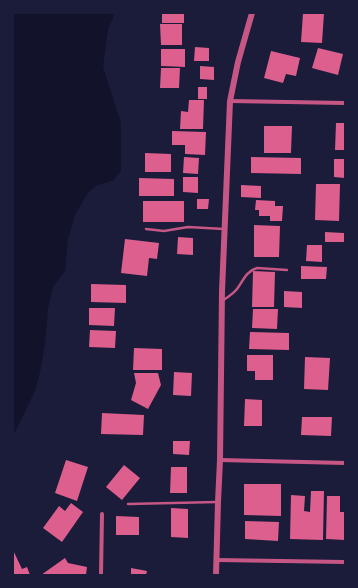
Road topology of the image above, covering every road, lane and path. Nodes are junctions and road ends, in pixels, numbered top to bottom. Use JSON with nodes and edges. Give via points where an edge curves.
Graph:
{"nodes":[{"id":1,"x":252,"y":13,"type":"edge"},
{"id":2,"x":230,"y":101,"type":"junction"},
{"id":3,"x":345,"y":103,"type":"edge"},
{"id":4,"x":146,"y":229,"type":"dead end"},
{"id":5,"x":224,"y":229,"type":"junction"},
{"id":6,"x":287,"y":270,"type":"dead end"},
{"id":7,"x":222,"y":302,"type":"junction"},
{"id":8,"x":220,"y":460,"type":"junction"},
{"id":9,"x":345,"y":463,"type":"edge"},
{"id":10,"x":218,"y":502,"type":"junction"},
{"id":11,"x":128,"y":504,"type":"dead end"},
{"id":12,"x":102,"y":514,"type":"dead end"},
{"id":13,"x":217,"y":560,"type":"junction"},
{"id":14,"x":345,"y":562,"type":"edge"},
{"id":15,"x":100,"y":575,"type":"edge"},
{"id":16,"x":216,"y":575,"type":"edge"}],
"edges":[{"from":1,"to":2,"type":"street"},
{"from":2,"to":3,"type":"street"},
{"from":2,"to":5,"type":"street"},
{"from":4,"to":5,"type":"lane"},
{"from":5,"to":7,"type":"street"},
{"from":6,"to":7,"type":"lane","via":[[253,269],[237,290]]},
{"from":7,"to":8,"type":"street"},
{"from":8,"to":9,"type":"street"},
{"from":8,"to":10,"type":"street"},
{"from":10,"to":11,"type":"lane"},
{"from":10,"to":13,"type":"street"},
{"from":12,"to":15,"type":"street"},
{"from":13,"to":14,"type":"street"},
{"from":13,"to":16,"type":"street"}]}
